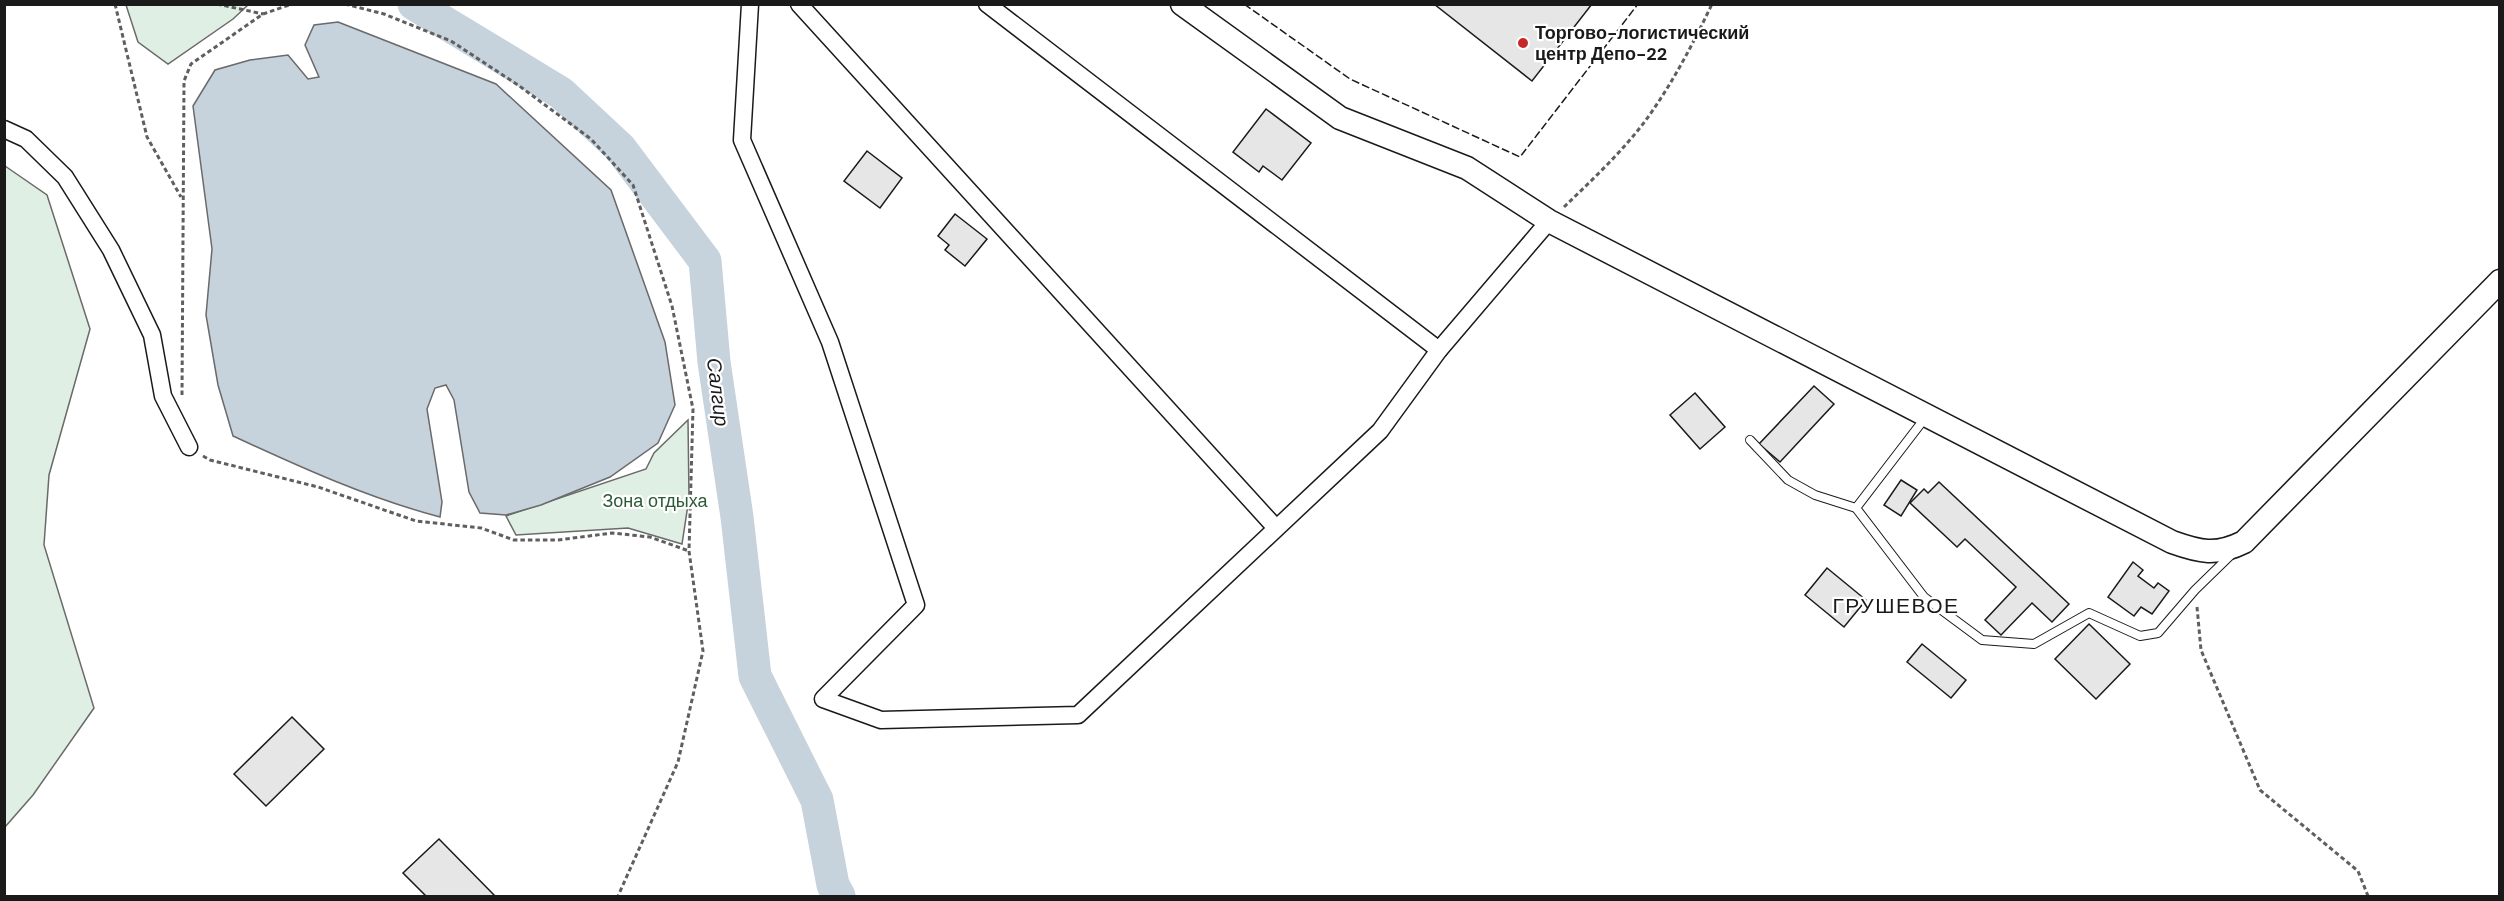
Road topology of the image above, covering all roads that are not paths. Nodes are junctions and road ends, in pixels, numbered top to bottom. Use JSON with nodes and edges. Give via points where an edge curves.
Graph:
{"nodes":[{"id":1,"x":750,"y":4,"type":"edge"},
{"id":2,"x":799,"y":4,"type":"edge"},
{"id":3,"x":987,"y":4,"type":"edge"},
{"id":4,"x":1182,"y":4,"type":"edge"},
{"id":5,"x":4,"y":129,"type":"edge"},
{"id":6,"x":1549,"y":221,"type":"junction"},
{"id":7,"x":2499,"y":281,"type":"edge"},
{"id":8,"x":1439,"y":350,"type":"junction"},
{"id":9,"x":1926,"y":416,"type":"junction"},
{"id":10,"x":1750,"y":440,"type":"dead end"},
{"id":11,"x":189,"y":447,"type":"road end"},
{"id":12,"x":1856,"y":508,"type":"junction"},
{"id":13,"x":1276,"y":528,"type":"junction"},
{"id":14,"x":2244,"y":542,"type":"junction"}],
"edges":[{"from":1,"to":13,"type":"street","via":[[742,141],[830,342],[916,605],[823,699],[881,720],[1078,715]]},
{"from":2,"to":13,"type":"street"},
{"from":3,"to":8,"type":"street"},
{"from":4,"to":6,"type":"street","via":[[1340,118],[1467,168]]},
{"from":5,"to":11,"type":"street","via":[[26,139],[65,177],[111,249],[152,335],[163,396]]},
{"from":6,"to":8,"type":"street"},
{"from":6,"to":9,"type":"street"},
{"from":7,"to":14,"type":"street"},
{"from":8,"to":13,"type":"street","via":[[1380,431]]},
{"from":9,"to":12,"type":"lane"},
{"from":9,"to":14,"type":"street","via":[[2172,543],[2211,553]]},
{"from":10,"to":12,"type":"lane","via":[[1788,480],[1815,495]]},
{"from":12,"to":14,"type":"lane","via":[[1924,597],[1982,640],[2034,644],[2089,613],[2140,636],[2158,633]]}]}
